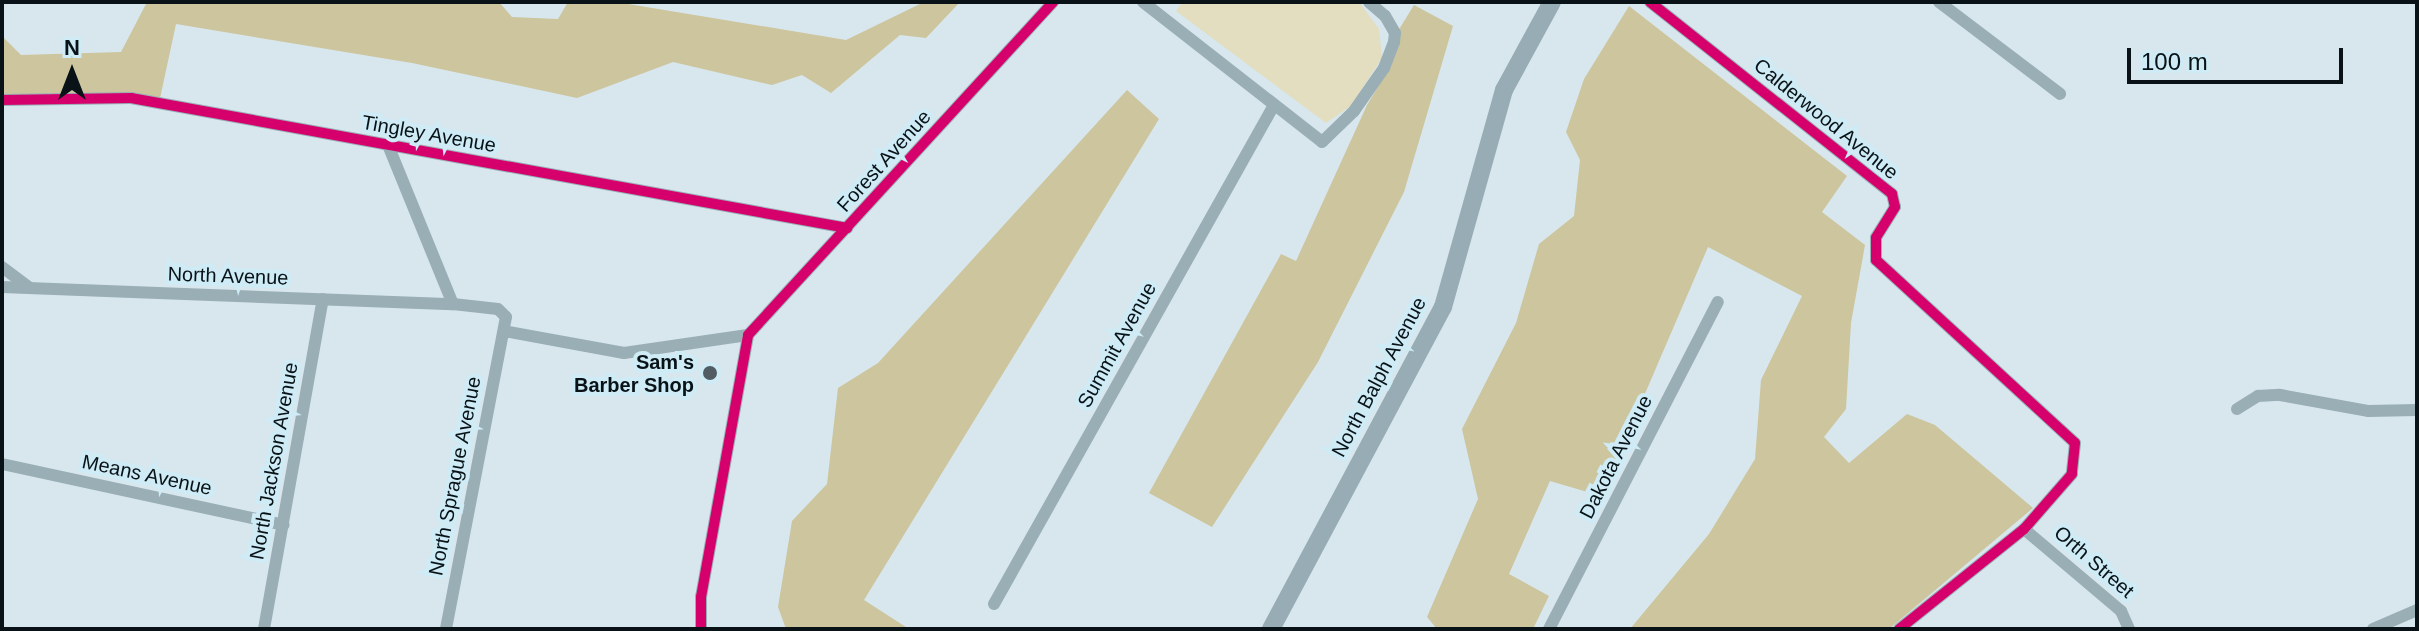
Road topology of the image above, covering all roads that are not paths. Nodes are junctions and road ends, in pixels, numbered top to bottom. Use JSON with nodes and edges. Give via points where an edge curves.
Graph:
{"nodes":[{"id":1,"x":1053,"y":2,"type":"edge"},
{"id":2,"x":1143,"y":2,"type":"edge"},
{"id":3,"x":1369,"y":2,"type":"edge"},
{"id":4,"x":1552,"y":2,"type":"edge"},
{"id":5,"x":1650,"y":2,"type":"edge"},
{"id":6,"x":1939,"y":2,"type":"edge"},
{"id":7,"x":2060,"y":94,"type":"dead end"},
{"id":8,"x":2,"y":100,"type":"edge"},
{"id":9,"x":1274,"y":105,"type":"junction"},
{"id":10,"x":388,"y":145,"type":"junction"},
{"id":11,"x":847,"y":228,"type":"junction"},
{"id":12,"x":2,"y":267,"type":"edge"},
{"id":13,"x":2,"y":287,"type":"edge"},
{"id":14,"x":30,"y":288,"type":"junction"},
{"id":15,"x":323,"y":299,"type":"junction"},
{"id":16,"x":1718,"y":302,"type":"dead end"},
{"id":17,"x":453,"y":304,"type":"junction"},
{"id":18,"x":504,"y":331,"type":"junction"},
{"id":19,"x":748,"y":335,"type":"junction"},
{"id":20,"x":2237,"y":409,"type":"dead end"},
{"id":21,"x":2417,"y":410,"type":"edge"},
{"id":22,"x":2,"y":464,"type":"edge"},
{"id":23,"x":283,"y":525,"type":"junction"},
{"id":24,"x":2024,"y":529,"type":"junction"},
{"id":25,"x":994,"y":604,"type":"dead end"},
{"id":26,"x":2417,"y":610,"type":"edge"},
{"id":27,"x":264,"y":629,"type":"edge"},
{"id":28,"x":446,"y":629,"type":"edge"},
{"id":29,"x":701,"y":629,"type":"edge"},
{"id":30,"x":1271,"y":629,"type":"edge"},
{"id":31,"x":1549,"y":629,"type":"edge"},
{"id":32,"x":1899,"y":629,"type":"edge"},
{"id":33,"x":2129,"y":629,"type":"edge"},
{"id":34,"x":2373,"y":629,"type":"edge"}],
"edges":[{"from":1,"to":11,"type":"street","name":"Forest Avenue"},
{"from":2,"to":9,"type":"street"},
{"from":3,"to":9,"type":"street","via":[[1385,16],[1394,42],[1384,68],[1354,111],[1322,142]]},
{"from":4,"to":30,"type":"street","name":"North Balph Avenue","via":[[1504,90],[1443,307]]},
{"from":5,"to":24,"type":"street","name":"Calderwood Avenue","via":[[1892,194],[1895,207],[1876,238],[1876,260],[2071,435],[2077,450],[2072,474]]},
{"from":6,"to":7,"type":"street"},
{"from":8,"to":10,"type":"street","name":"Tingley Avenue","via":[[131,98]]},
{"from":9,"to":25,"type":"street","name":"Summit Avenue"},
{"from":10,"to":11,"type":"street","name":"Tingley Avenue"},
{"from":10,"to":17,"type":"street"},
{"from":11,"to":19,"type":"street","name":"Forest Avenue"},
{"from":12,"to":14,"type":"street"},
{"from":13,"to":14,"type":"street","name":"North Avenue"},
{"from":14,"to":15,"type":"street","name":"North Avenue"},
{"from":15,"to":17,"type":"street","name":"North Avenue"},
{"from":15,"to":23,"type":"street","name":"North Jackson Avenue"},
{"from":16,"to":31,"type":"street","name":"Dakota Avenue"},
{"from":17,"to":18,"type":"street","name":"North Avenue","via":[[498,309],[506,317]]},
{"from":18,"to":19,"type":"street","via":[[624,353]]},
{"from":18,"to":28,"type":"street","name":"North Sprague Avenue"},
{"from":19,"to":29,"type":"street","via":[[701,597]]},
{"from":20,"to":21,"type":"street","via":[[2258,396],[2280,395],[2368,411]]},
{"from":22,"to":23,"type":"street","name":"Means Avenue"},
{"from":23,"to":27,"type":"street","name":"North Jackson Avenue"},
{"from":24,"to":32,"type":"street"},
{"from":24,"to":33,"type":"street","name":"Orth Street","via":[[2121,611]]},
{"from":26,"to":34,"type":"street"}]}
